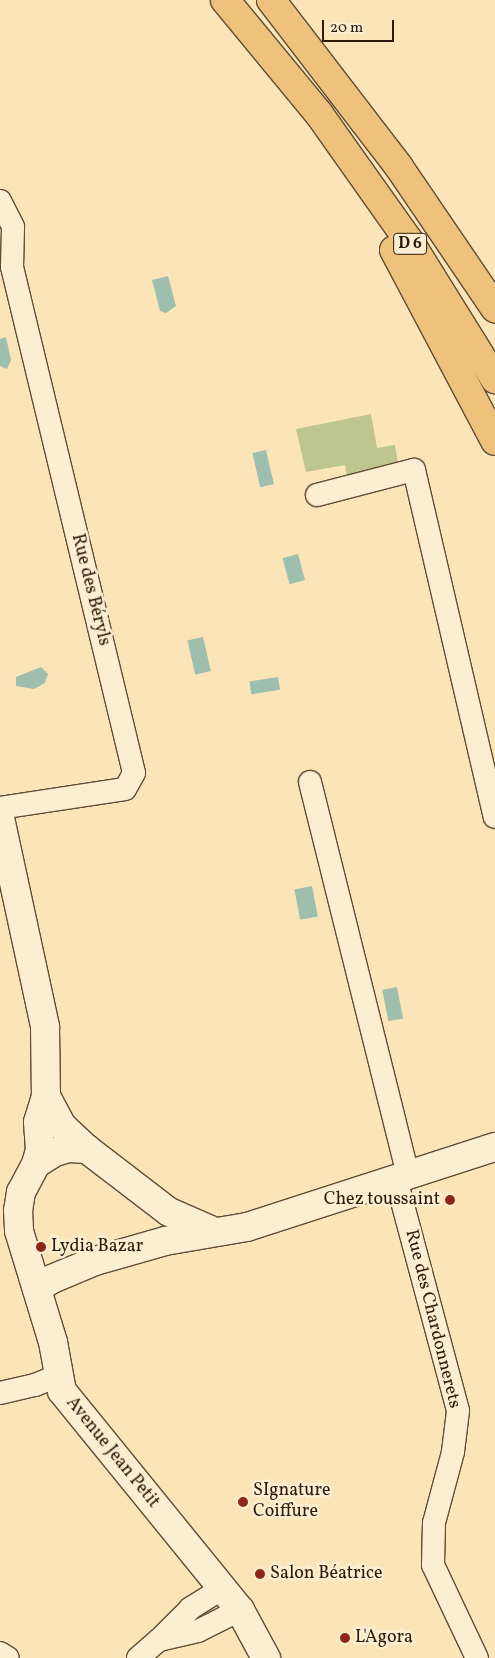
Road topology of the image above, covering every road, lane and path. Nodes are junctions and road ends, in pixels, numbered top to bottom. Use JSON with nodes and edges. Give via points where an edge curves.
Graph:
{"nodes":[{"id":1,"x":225,"y":0,"type":"edge"},
{"id":2,"x":270,"y":0,"type":"edge"},
{"id":3,"x":318,"y":114,"type":"junction"},
{"id":4,"x":363,"y":117,"type":"junction"},
{"id":5,"x":0,"y":201,"type":"edge"},
{"id":6,"x":8,"y":252,"type":"edge"},
{"id":7,"x":495,"y":273,"type":"edge"},
{"id":8,"x":495,"y":308,"type":"edge"},
{"id":9,"x":495,"y":379,"type":"edge"},
{"id":10,"x":495,"y":441,"type":"edge"},
{"id":11,"x":317,"y":495,"type":"dead end"},
{"id":12,"x":310,"y":782,"type":"dead end"},
{"id":13,"x":0,"y":808,"type":"edge"},
{"id":14,"x":495,"y":817,"type":"edge"},
{"id":15,"x":0,"y":818,"type":"edge"},
{"id":16,"x":46,"y":1096,"type":"junction"},
{"id":17,"x":495,"y":1147,"type":"edge"},
{"id":18,"x":87,"y":1149,"type":"junction"},
{"id":19,"x":36,"y":1164,"type":"junction"},
{"id":20,"x":402,"y":1177,"type":"junction"},
{"id":21,"x":169,"y":1212,"type":"junction"},
{"id":22,"x":213,"y":1231,"type":"junction"},
{"id":23,"x":165,"y":1240,"type":"junction"},
{"id":24,"x":37,"y":1289,"type":"junction"},
{"id":25,"x":57,"y":1376,"type":"junction"},
{"id":26,"x":0,"y":1393,"type":"edge"},
{"id":27,"x":223,"y":1588,"type":"junction"},
{"id":28,"x":240,"y":1610,"type":"junction"},
{"id":29,"x":160,"y":1640,"type":"junction"},
{"id":30,"x":0,"y":1653,"type":"edge"},
{"id":31,"x":8,"y":1658,"type":"edge"},
{"id":32,"x":138,"y":1658,"type":"edge"},
{"id":33,"x":266,"y":1658,"type":"edge"},
{"id":34,"x":477,"y":1658,"type":"edge"}],
"edges":[{"from":1,"to":3,"type":"highway","number":"D 6"},
{"from":2,"to":4,"type":"highway","number":"D 6"},
{"from":3,"to":9,"type":"highway","number":"D 6","via":[[409,241]]},
{"from":3,"to":10,"type":"highway","via":[[425,306]]},
{"from":4,"to":7,"type":"highway","via":[[427,179]]},
{"from":4,"to":8,"type":"highway","number":"D 6","via":[[441,225]]},
{"from":5,"to":6,"type":"street","via":[[13,227]]},
{"from":6,"to":13,"type":"street","name":"Rue des Béryls","via":[[134,773],[125,789]]},
{"from":11,"to":14,"type":"street","via":[[414,470]]},
{"from":12,"to":20,"type":"street","name":"Rue des Chardonnerets"},
{"from":15,"to":16,"type":"street","via":[[45,1027]]},
{"from":16,"to":18,"type":"street","via":[[62,1126]]},
{"from":16,"to":19,"type":"street","via":[[38,1122],[40,1150]]},
{"from":17,"to":20,"type":"street"},
{"from":18,"to":19,"type":"street","via":[[68,1148]]},
{"from":18,"to":21,"type":"street"},
{"from":19,"to":24,"type":"street","name":"Avenue Jean Petit","via":[[21,1192],[18,1210],[19,1231]]},
{"from":20,"to":22,"type":"street","via":[[247,1227]]},
{"from":20,"to":34,"type":"street","name":"Rue des Chardonnerets","via":[[458,1411],[453,1452],[434,1523],[433,1565]]},
{"from":21,"to":22,"type":"street"},
{"from":21,"to":23,"type":"street","via":[[172,1227]]},
{"from":22,"to":23,"type":"street"},
{"from":23,"to":24,"type":"street","via":[[95,1261]]},
{"from":24,"to":25,"type":"street","name":"Avenue Jean Petit","via":[[53,1342]]},
{"from":25,"to":26,"type":"street","via":[[36,1385]]},
{"from":25,"to":27,"type":"street","name":"Avenue Jean Petit","via":[[70,1404]]},
{"from":27,"to":28,"type":"street","name":"Avenue Jean Petit"},
{"from":27,"to":29,"type":"street","via":[[180,1617]]},
{"from":28,"to":29,"type":"street","via":[[198,1631]]},
{"from":28,"to":33,"type":"street","name":"Avenue Jean Petit"},
{"from":29,"to":32,"type":"street"},
{"from":30,"to":31,"type":"street"}]}
